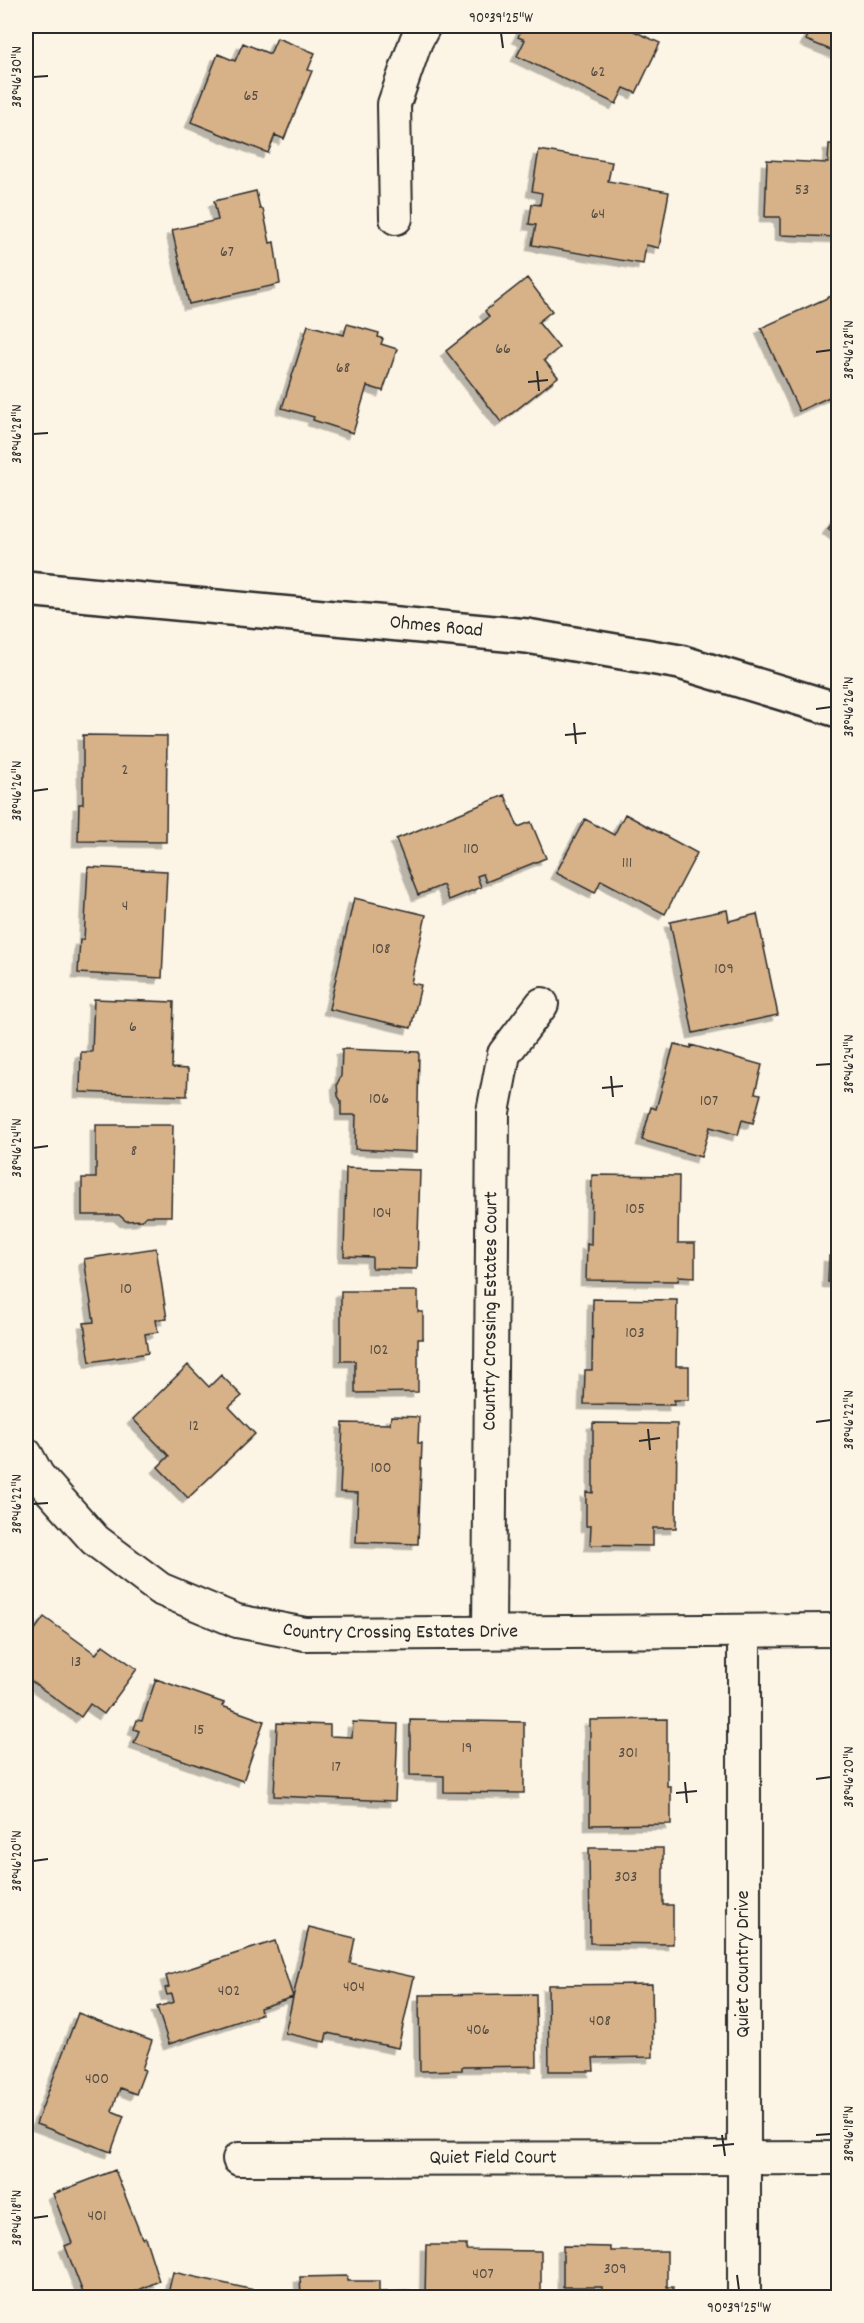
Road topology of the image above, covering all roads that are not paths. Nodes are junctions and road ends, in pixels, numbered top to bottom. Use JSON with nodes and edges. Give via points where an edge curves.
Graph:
{"nodes":[{"id":1,"x":424,"y":26,"type":"edge"},
{"id":2,"x":396,"y":218,"type":"dead end"},
{"id":3,"x":26,"y":589,"type":"edge"},
{"id":4,"x":838,"y":710,"type":"edge"},
{"id":5,"x":542,"y":1004,"type":"dead end"},
{"id":6,"x":26,"y":1454,"type":"edge"},
{"id":7,"x":838,"y":1630,"type":"edge"},
{"id":8,"x":489,"y":1631,"type":"junction"},
{"id":9,"x":744,"y":1631,"type":"junction"},
{"id":10,"x":744,"y":2158,"type":"junction"},
{"id":11,"x":838,"y":2158,"type":"edge"},
{"id":12,"x":239,"y":2159,"type":"dead end"},
{"id":13,"x":744,"y":2298,"type":"edge"}],
"edges":[{"from":1,"to":2,"type":"street","via":[[393,104]]},
{"from":3,"to":4,"type":"main road","name":"Ohmes Road","via":[[527,636],[680,662]]},
{"from":5,"to":8,"type":"street","name":"Country Crossing Estates Court","via":[[504,1054],[493,1112]]},
{"from":6,"to":8,"type":"street","name":"Country Crossing Estates Drive","via":[[38,1476],[94,1540],[159,1589],[237,1622],[305,1634]]},
{"from":7,"to":9,"type":"street","name":"Country Crossing Estates Drive"},
{"from":8,"to":9,"type":"street","name":"Country Crossing Estates Drive"},
{"from":9,"to":10,"type":"street","name":"Quiet Country Drive"},
{"from":10,"to":11,"type":"street","name":"Quiet Field Court"},
{"from":10,"to":12,"type":"street","name":"Quiet Field Court"},
{"from":10,"to":13,"type":"street","name":"Quiet Country Drive"}]}
